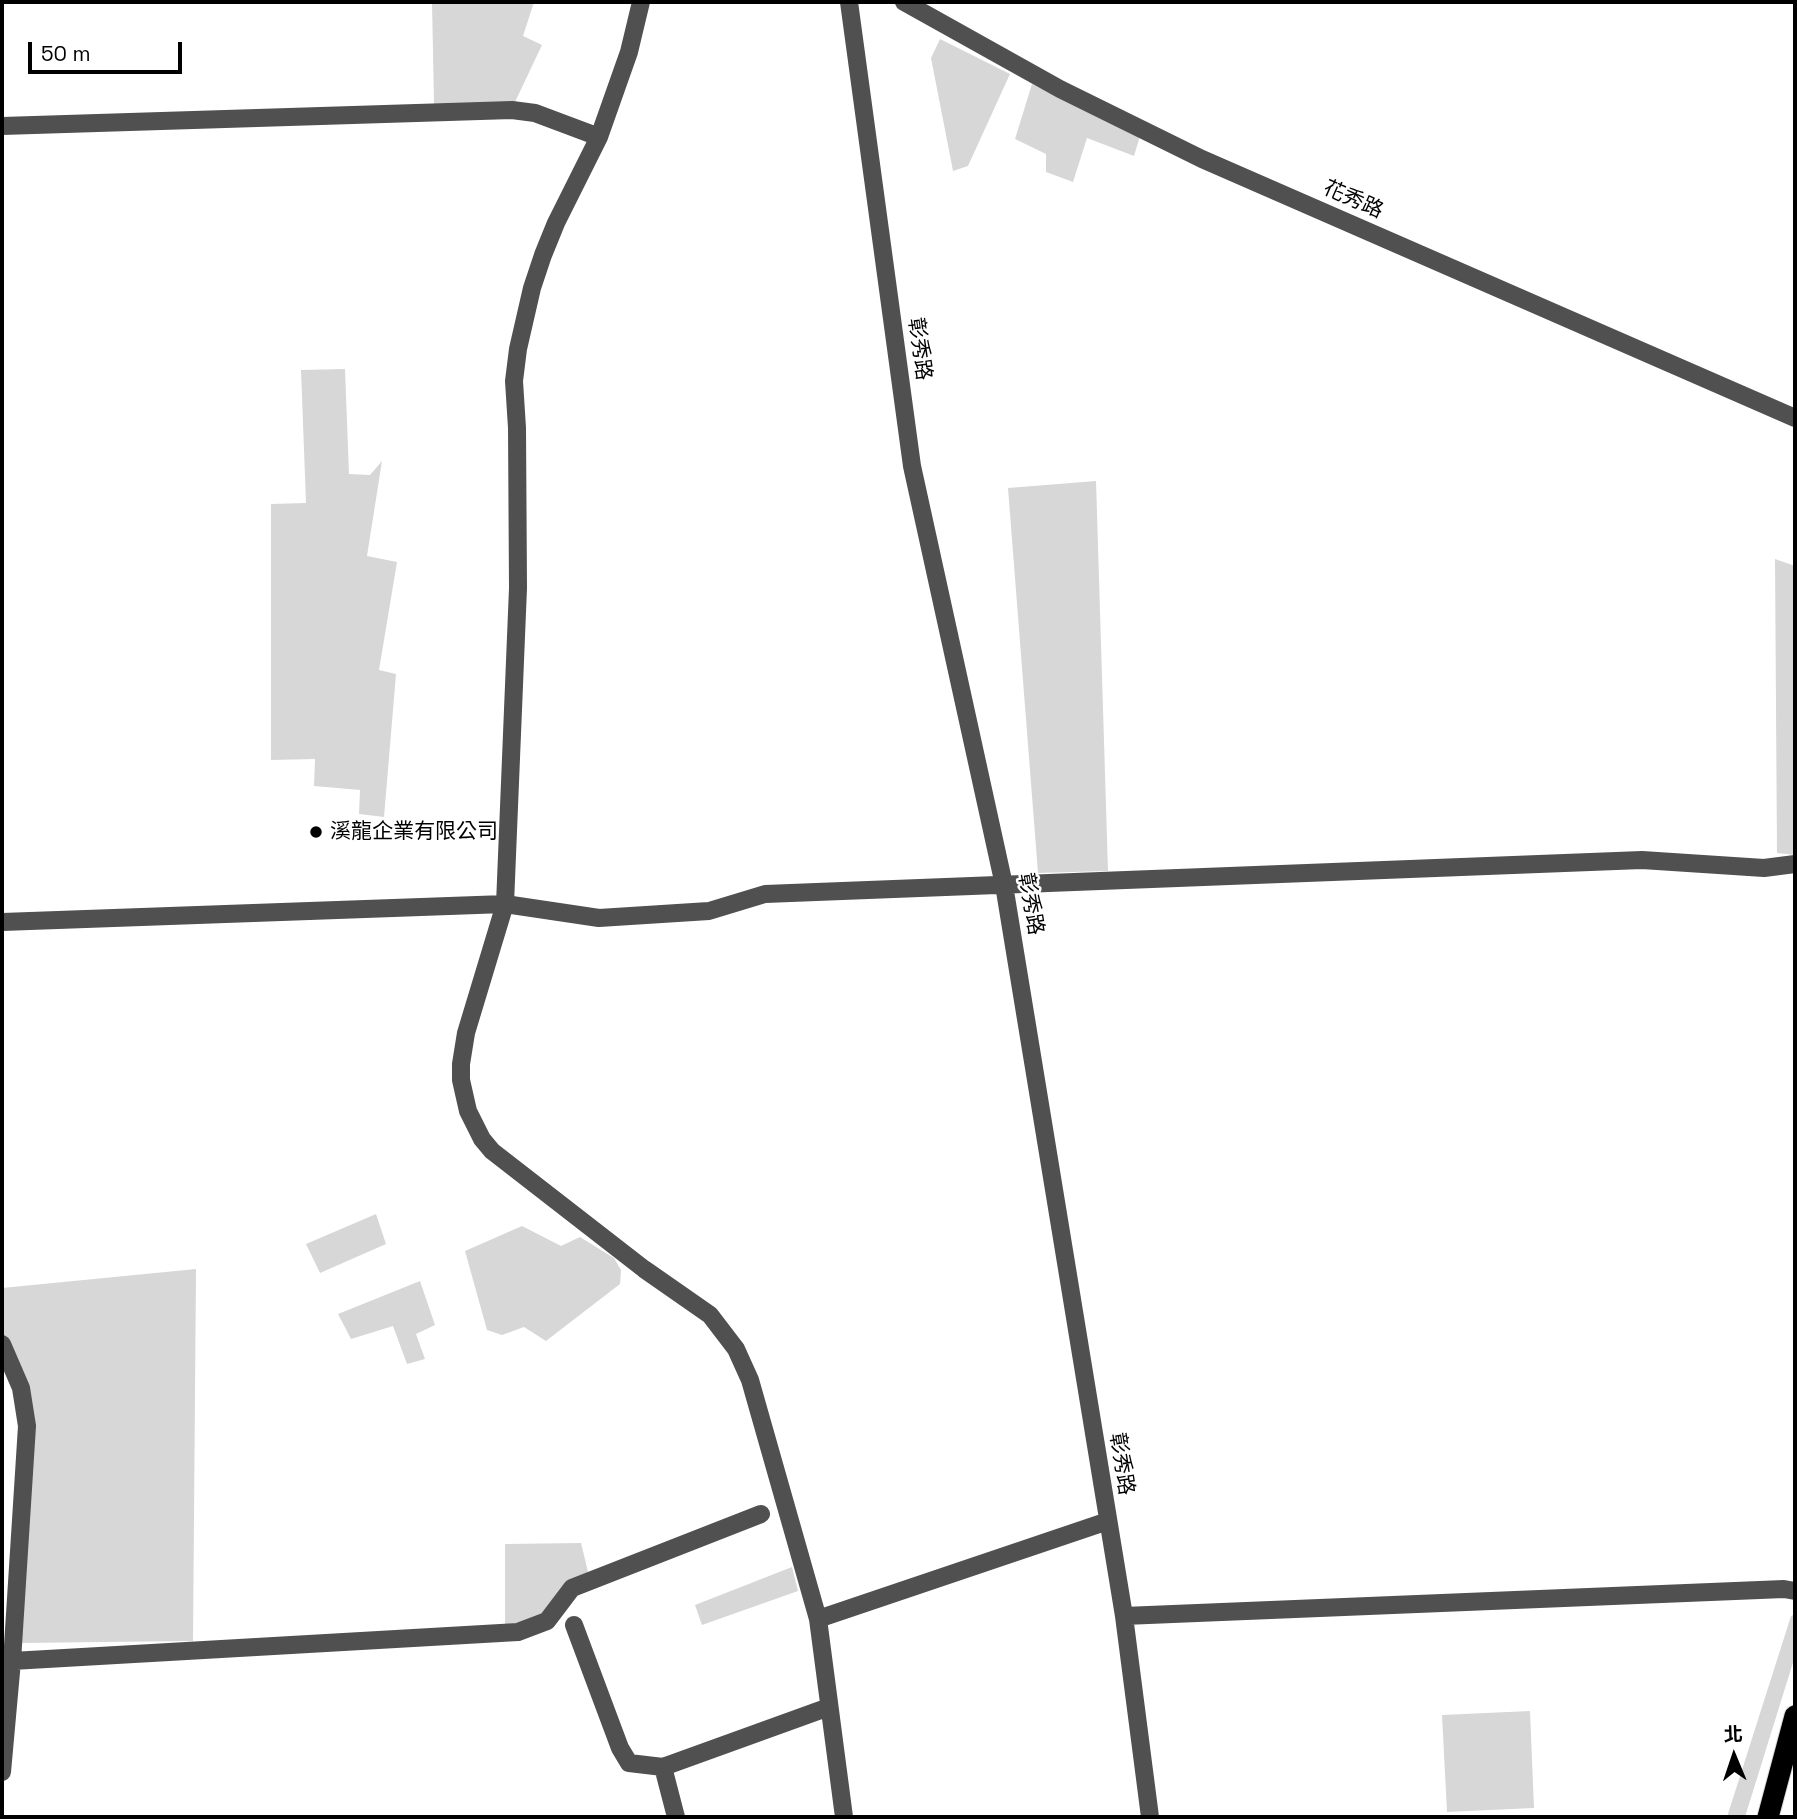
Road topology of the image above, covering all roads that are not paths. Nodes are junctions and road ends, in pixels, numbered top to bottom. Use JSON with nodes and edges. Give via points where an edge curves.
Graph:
{"nodes":[{"id":1,"x":641,"y":2,"type":"edge"},
{"id":2,"x":849,"y":2,"type":"edge"},
{"id":3,"x":904,"y":2,"type":"edge"},
{"id":4,"x":2,"y":126,"type":"edge"},
{"id":5,"x":599,"y":137,"type":"junction"},
{"id":6,"x":1795,"y":418,"type":"edge"},
{"id":7,"x":1795,"y":864,"type":"edge"},
{"id":8,"x":1004,"y":885,"type":"junction"},
{"id":9,"x":505,"y":904,"type":"junction"},
{"id":10,"x":2,"y":922,"type":"edge"},
{"id":11,"x":2,"y":1344,"type":"edge"},
{"id":12,"x":761,"y":1514,"type":"dead end"},
{"id":13,"x":1108,"y":1521,"type":"junction"},
{"id":14,"x":1795,"y":1591,"type":"edge"},
{"id":15,"x":1124,"y":1616,"type":"junction"},
{"id":16,"x":818,"y":1619,"type":"junction"},
{"id":17,"x":574,"y":1625,"type":"dead end"},
{"id":18,"x":12,"y":1661,"type":"junction"},
{"id":19,"x":829,"y":1707,"type":"junction"},
{"id":20,"x":1795,"y":1716,"type":"edge"},
{"id":21,"x":663,"y":1767,"type":"junction"},
{"id":22,"x":2,"y":1772,"type":"edge"},
{"id":23,"x":676,"y":1817,"type":"edge"},
{"id":24,"x":844,"y":1817,"type":"edge"},
{"id":25,"x":1150,"y":1817,"type":"edge"},
{"id":26,"x":1768,"y":1817,"type":"edge"}],
"edges":[{"from":1,"to":5,"type":"street"},
{"from":2,"to":8,"type":"street","name":"彰秀路","via":[[912,466]]},
{"from":3,"to":6,"type":"street","name":"花秀路","via":[[1060,89],[1202,159]]},
{"from":4,"to":5,"type":"street","via":[[512,110],[535,113]]},
{"from":5,"to":9,"type":"street","via":[[543,255],[524,318],[514,381],[518,588]]},
{"from":7,"to":8,"type":"street","via":[[1764,868],[1629,860]]},
{"from":8,"to":9,"type":"street","via":[[765,894],[709,911],[599,918]]},
{"from":8,"to":13,"type":"street","name":"彰秀路"},
{"from":9,"to":10,"type":"street"},
{"from":9,"to":16,"type":"street","via":[[463,1049],[461,1080],[468,1111],[482,1139],[504,1161],[710,1315],[724,1331],[750,1380]]},
{"from":11,"to":18,"type":"street","via":[[21,1388],[27,1426]]},
{"from":12,"to":18,"type":"street","via":[[572,1588],[547,1621],[518,1632]]},
{"from":13,"to":15,"type":"street","name":"彰秀路"},
{"from":13,"to":16,"type":"street"},
{"from":14,"to":15,"type":"street"},
{"from":15,"to":25,"type":"street","name":"彰秀路"},
{"from":16,"to":19,"type":"street"},
{"from":17,"to":21,"type":"street","via":[[629,1763]]},
{"from":18,"to":22,"type":"street"},
{"from":19,"to":21,"type":"street"},
{"from":19,"to":24,"type":"street"},
{"from":20,"to":26,"type":"highway"},
{"from":21,"to":23,"type":"street"}]}
